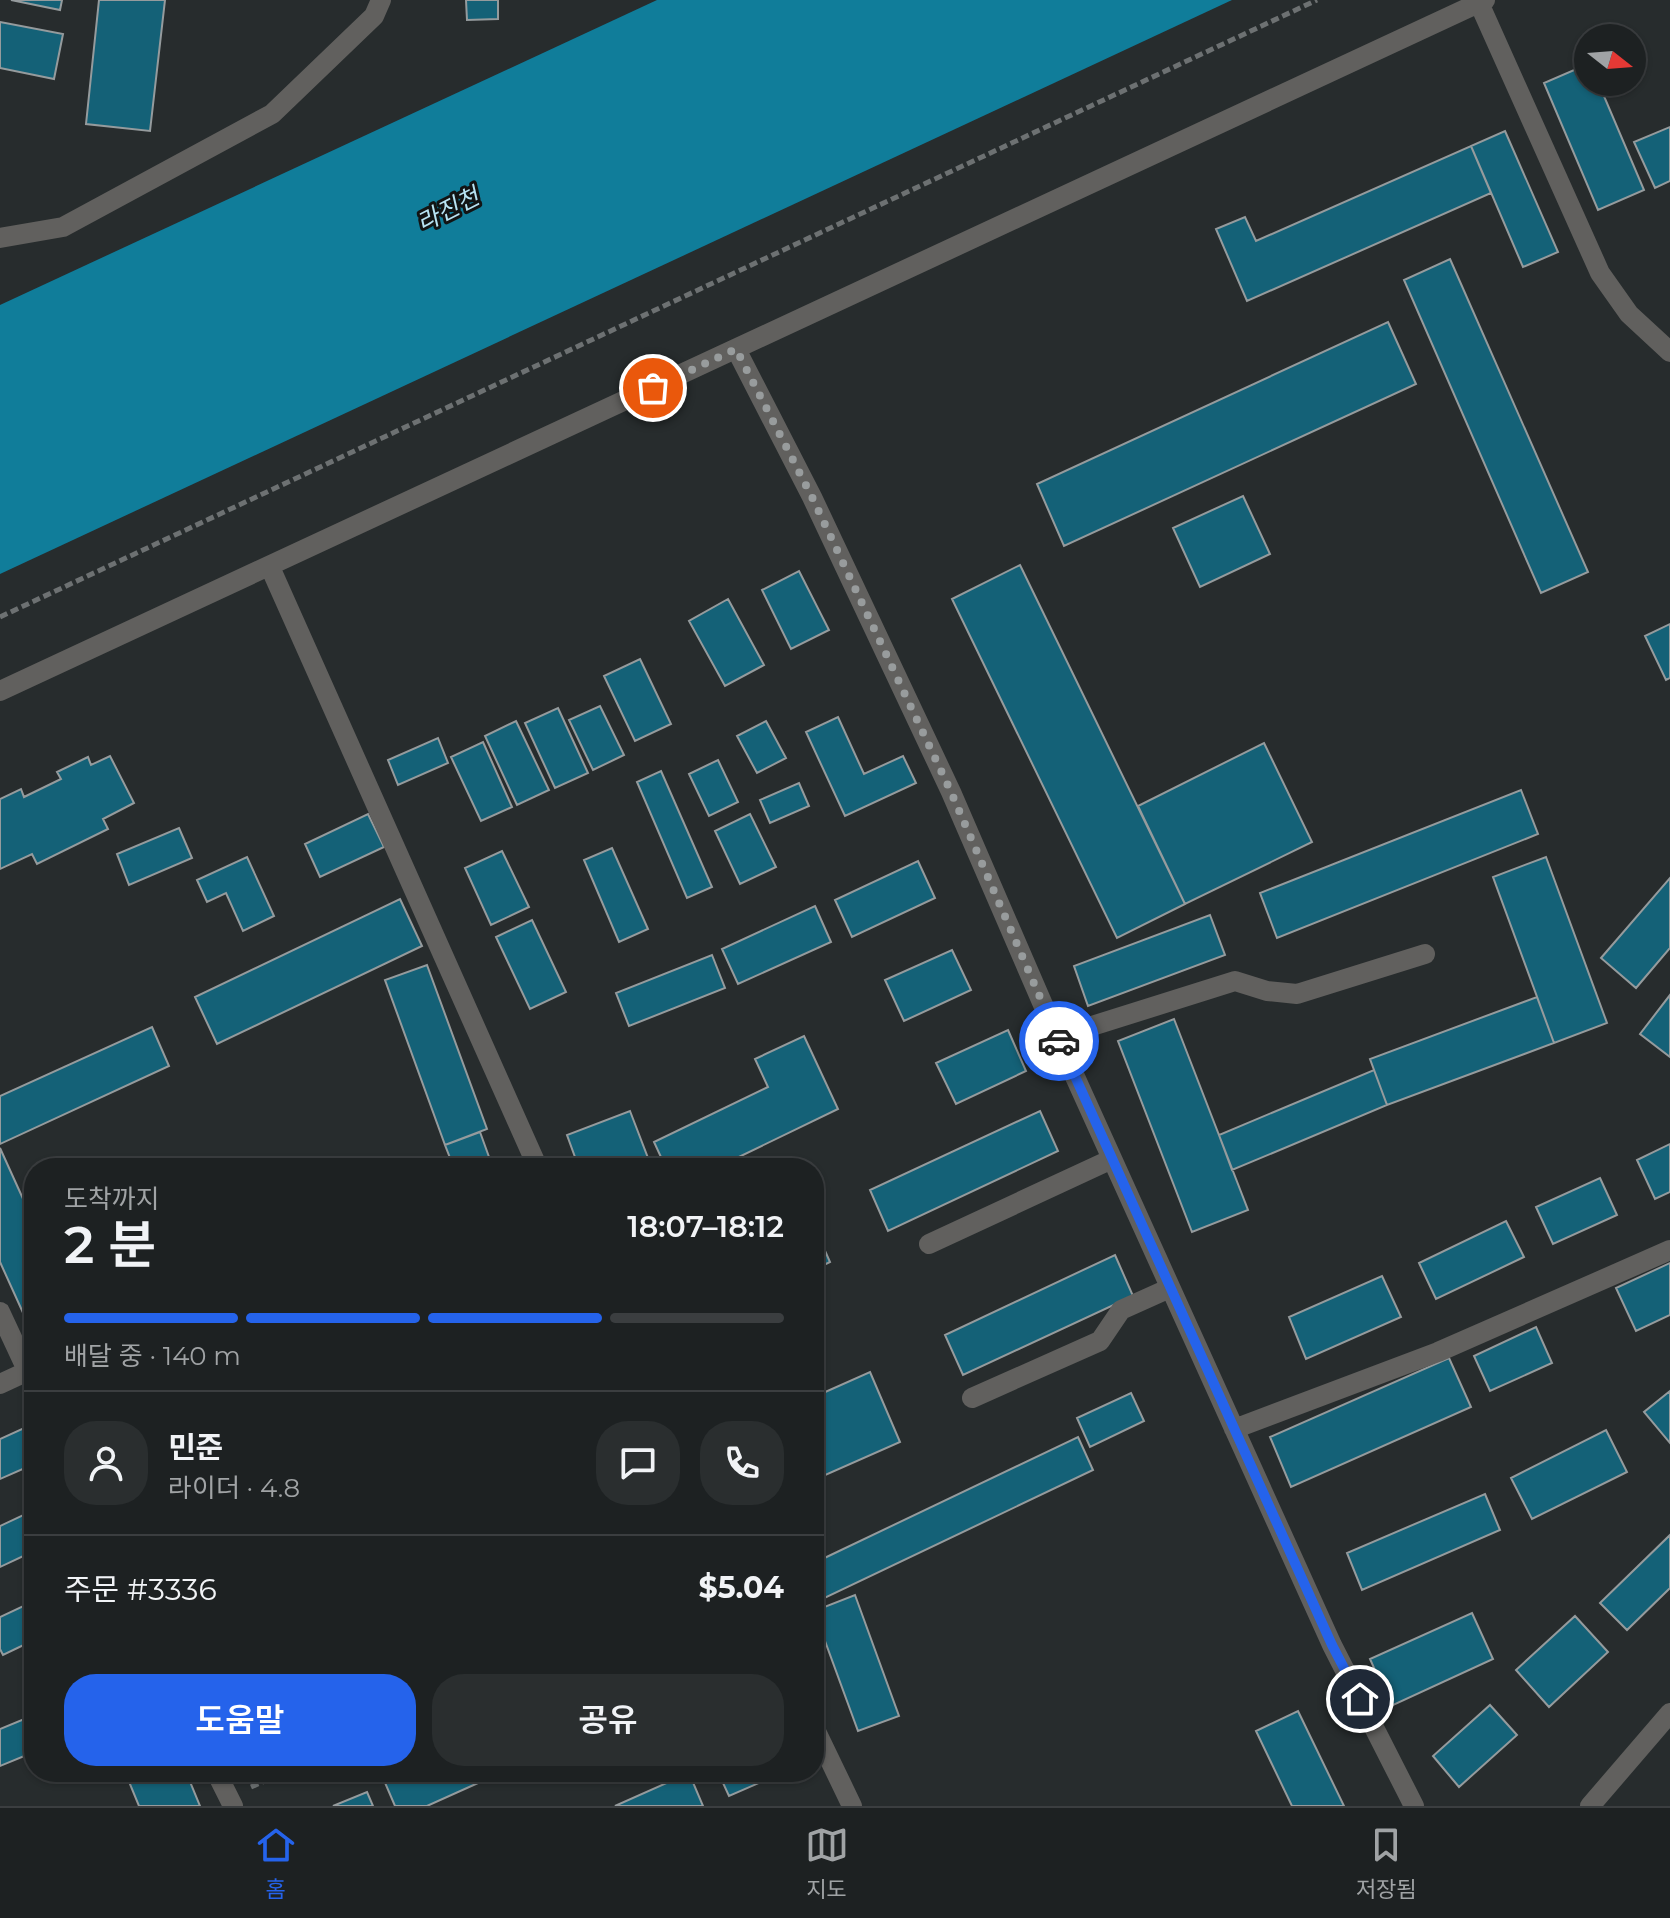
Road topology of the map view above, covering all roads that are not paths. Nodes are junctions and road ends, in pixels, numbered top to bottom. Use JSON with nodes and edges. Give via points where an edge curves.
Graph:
{"nodes":[{"id":1,"x":381,"y":0,"type":"edge"},
{"id":2,"x":1482,"y":2,"type":"edge"},
{"id":3,"x":0,"y":238,"type":"edge"},
{"id":4,"x":736,"y":349,"type":"junction"},
{"id":5,"x":1670,"y":352,"type":"edge"},
{"id":6,"x":270,"y":567,"type":"junction"},
{"id":7,"x":0,"y":691,"type":"edge"},
{"id":8,"x":1425,"y":954,"type":"dead end"},
{"id":9,"x":1057,"y":1037,"type":"junction"},
{"id":10,"x":534,"y":1158,"type":"edge"},
{"id":11,"x":1112,"y":1159,"type":"junction"},
{"id":12,"x":929,"y":1244,"type":"dead end"},
{"id":13,"x":1670,"y":1250,"type":"edge"},
{"id":14,"x":1170,"y":1288,"type":"junction"},
{"id":15,"x":0,"y":1312,"type":"edge"},
{"id":16,"x":24,"y":1363,"type":"edge"},
{"id":17,"x":24,"y":1379,"type":"edge"},
{"id":18,"x":0,"y":1384,"type":"edge"},
{"id":19,"x":972,"y":1398,"type":"dead end"},
{"id":20,"x":1234,"y":1429,"type":"junction"},
{"id":21,"x":1670,"y":1713,"type":"edge"},
{"id":22,"x":824,"y":1748,"type":"edge"},
{"id":23,"x":221,"y":1782,"type":"edge"},
{"id":24,"x":231,"y":1802,"type":"edge"},
{"id":25,"x":852,"y":1806,"type":"edge"},
{"id":26,"x":1414,"y":1806,"type":"edge"},
{"id":27,"x":1590,"y":1806,"type":"edge"}],
"edges":[{"from":1,"to":3,"type":"street","via":[[374,16],[272,114],[63,227]]},
{"from":2,"to":4,"type":"street"},
{"from":2,"to":5,"type":"street","via":[[1600,273],[1629,314]]},
{"from":4,"to":6,"type":"street"},
{"from":4,"to":9,"type":"street","via":[[944,778]]},
{"from":6,"to":7,"type":"street"},
{"from":6,"to":10,"type":"street"},
{"from":8,"to":9,"type":"street","via":[[1297,994],[1235,981]]},
{"from":9,"to":11,"type":"street"},
{"from":11,"to":12,"type":"street"},
{"from":11,"to":14,"type":"street"},
{"from":13,"to":20,"type":"street","via":[[1438,1352]]},
{"from":14,"to":19,"type":"street","via":[[1121,1310],[1100,1341]]},
{"from":14,"to":20,"type":"street"},
{"from":15,"to":16,"type":"street"},
{"from":17,"to":18,"type":"street"},
{"from":20,"to":26,"type":"street","via":[[1332,1645]]},
{"from":21,"to":27,"type":"street"},
{"from":22,"to":25,"type":"street"},
{"from":23,"to":24,"type":"street"}]}
